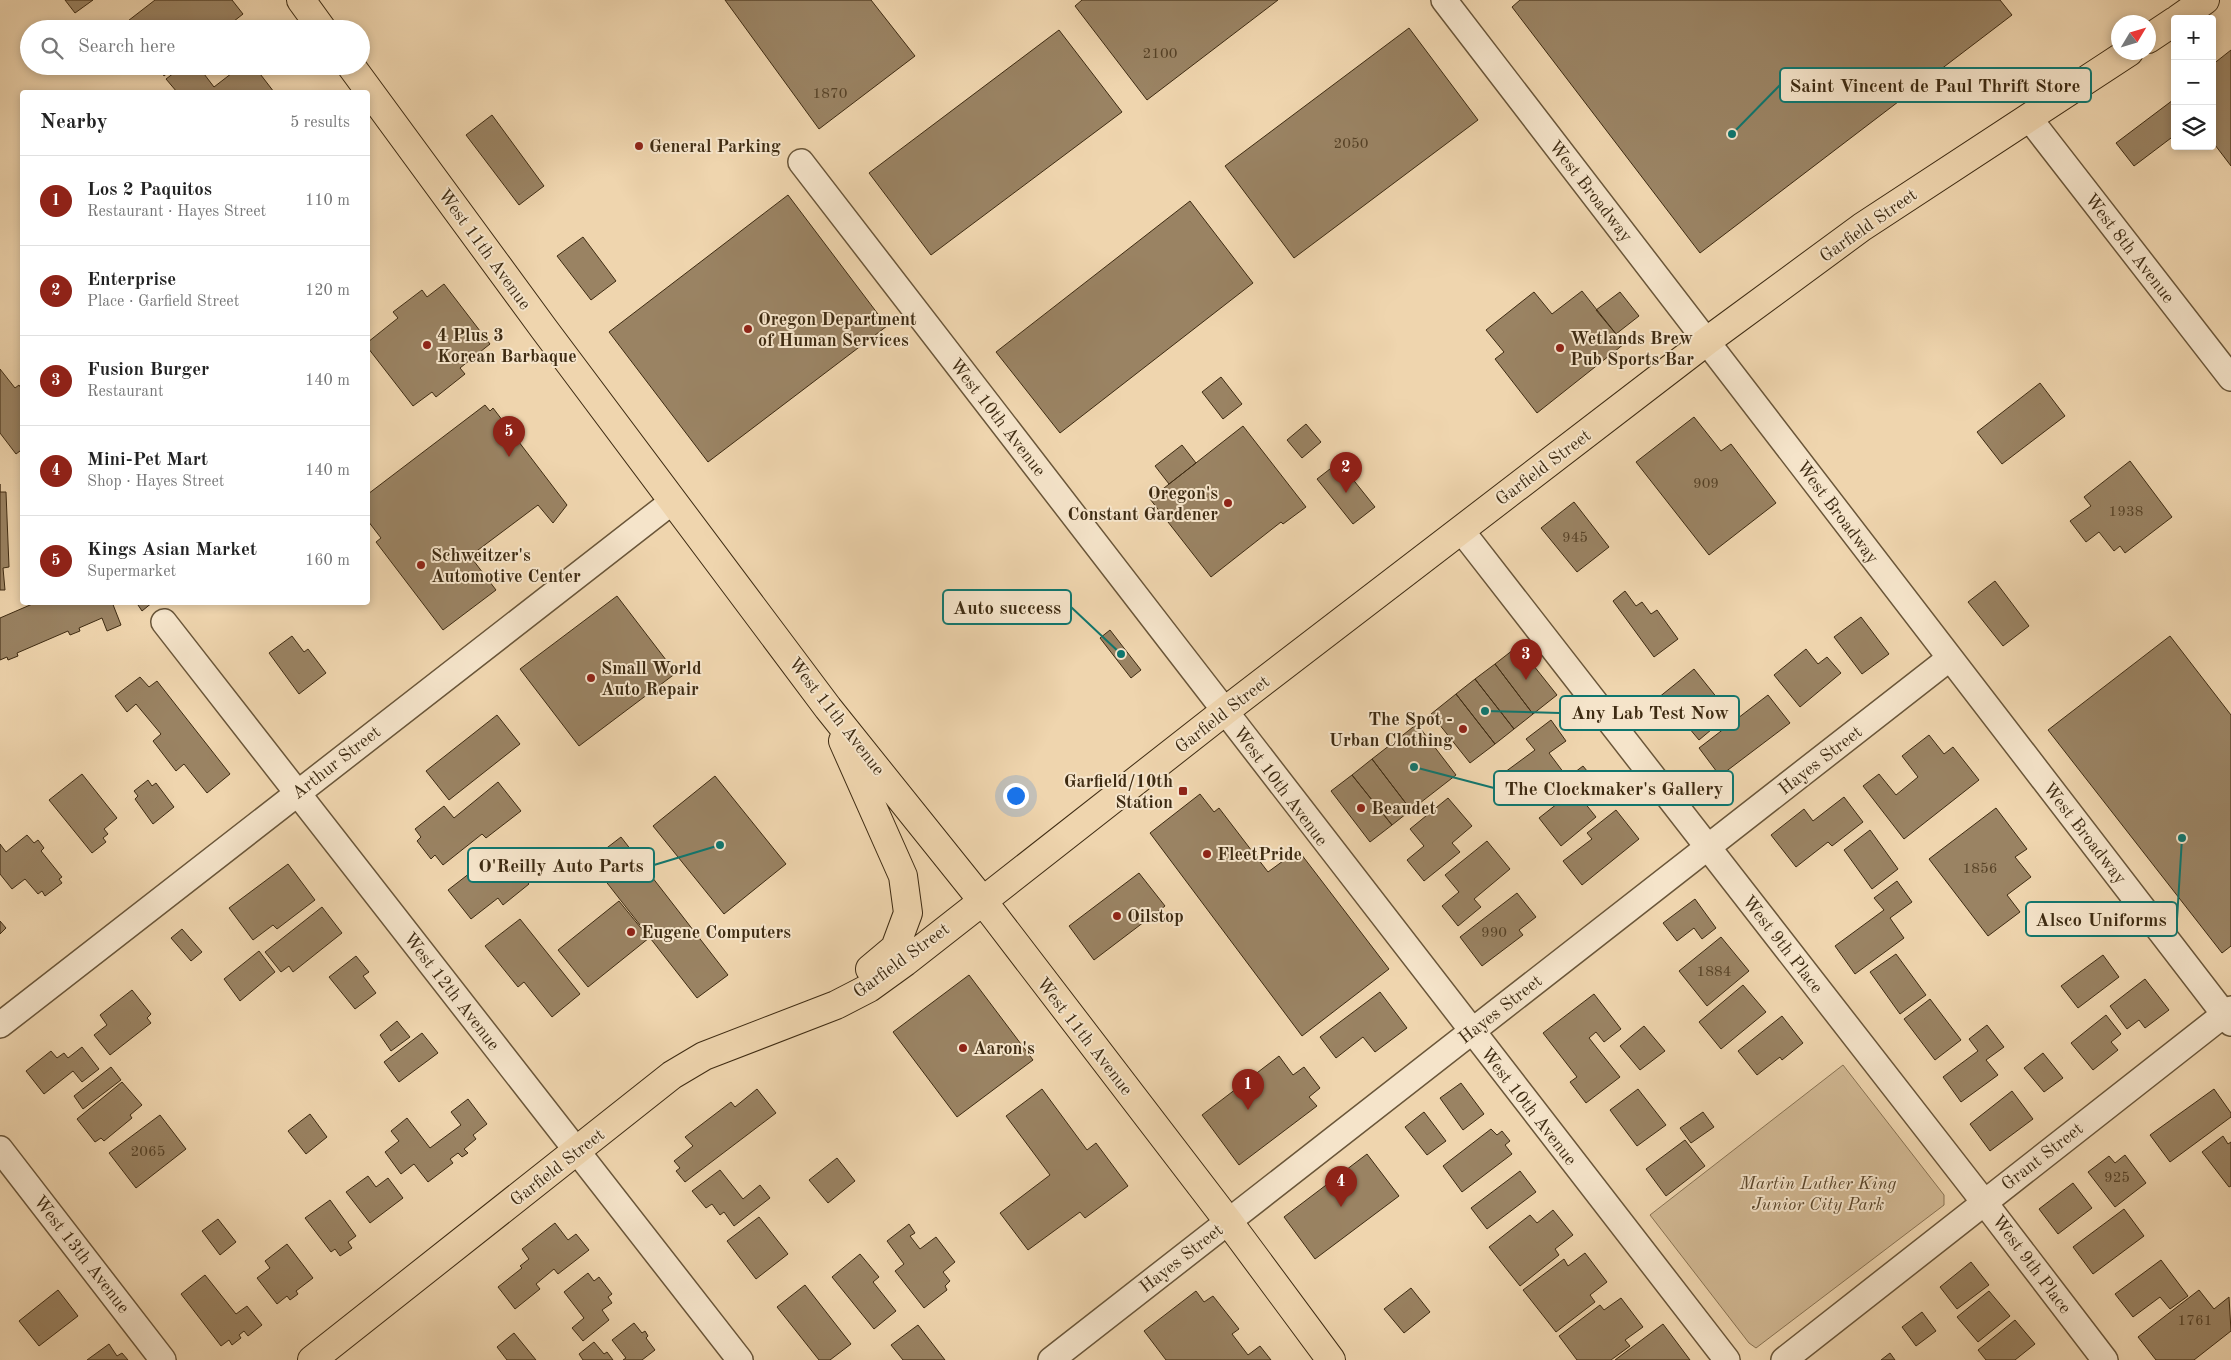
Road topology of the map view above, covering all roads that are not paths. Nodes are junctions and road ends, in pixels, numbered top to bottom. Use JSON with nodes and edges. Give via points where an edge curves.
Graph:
{"nodes":[{"id":1,"x":301,"y":0,"type":"edge"},
{"id":2,"x":1444,"y":0,"type":"edge"},
{"id":3,"x":2205,"y":0,"type":"edge"},
{"id":4,"x":2183,"y":15,"type":"edge"},
{"id":5,"x":315,"y":20,"type":"edge"},
{"id":6,"x":2171,"y":23,"type":"edge"},
{"id":7,"x":2156,"y":34,"type":"edge"},
{"id":8,"x":2117,"y":60,"type":"edge"},
{"id":9,"x":358,"y":75,"type":"edge"},
{"id":10,"x":369,"y":90,"type":"edge"},
{"id":11,"x":370,"y":92,"type":"edge"},
{"id":12,"x":2029,"y":118,"type":"junction"},
{"id":13,"x":800,"y":162,"type":"dead end"},
{"id":14,"x":1707,"y":342,"type":"junction"},
{"id":15,"x":2231,"y":378,"type":"edge"},
{"id":16,"x":674,"y":500,"type":"junction"},
{"id":17,"x":1461,"y":530,"type":"junction"},
{"id":18,"x":164,"y":622,"type":"dead end"},
{"id":19,"x":1950,"y":658,"type":"junction"},
{"id":20,"x":828,"y":708,"type":"junction"},
{"id":21,"x":1225,"y":711,"type":"junction"},
{"id":22,"x":297,"y":793,"type":"junction"},
{"id":23,"x":1708,"y":848,"type":"junction"},
{"id":24,"x":982,"y":900,"type":"junction"},
{"id":25,"x":818,"y":1012,"type":"junction"},
{"id":26,"x":2229,"y":1015,"type":"edge"},
{"id":27,"x":0,"y":1025,"type":"edge"},
{"id":28,"x":1472,"y":1032,"type":"junction"},
{"id":29,"x":0,"y":1149,"type":"edge"},
{"id":30,"x":577,"y":1151,"type":"junction"},
{"id":31,"x":1984,"y":1202,"type":"junction"},
{"id":32,"x":1228,"y":1221,"type":"junction"},
{"id":33,"x":164,"y":1360,"type":"edge"},
{"id":34,"x":312,"y":1360,"type":"edge"},
{"id":35,"x":740,"y":1360,"type":"edge"},
{"id":36,"x":1050,"y":1360,"type":"edge"},
{"id":37,"x":1331,"y":1360,"type":"edge"},
{"id":38,"x":1727,"y":1360,"type":"edge"},
{"id":39,"x":1784,"y":1360,"type":"edge"},
{"id":40,"x":2105,"y":1360,"type":"edge"}],
"edges":[{"from":1,"to":5,"type":"main road"},
{"from":2,"to":14,"type":"street","name":"West Broadway"},
{"from":3,"to":4,"type":"main road"},
{"from":6,"to":7,"type":"main road"},
{"from":8,"to":12,"type":"main road","name":"Garfield Street"},
{"from":9,"to":10,"type":"main road","name":"West 11th Avenue"},
{"from":11,"to":16,"type":"main road","name":"West 11th Avenue"},
{"from":12,"to":14,"type":"main road","name":"Garfield Street","via":[[1862,227]]},
{"from":12,"to":15,"type":"street","name":"West 8th Avenue"},
{"from":13,"to":21,"type":"street","name":"West 10th Avenue"},
{"from":14,"to":17,"type":"main road","name":"Garfield Street"},
{"from":14,"to":19,"type":"street","name":"West Broadway"},
{"from":16,"to":20,"type":"main road","name":"West 11th Avenue"},
{"from":16,"to":22,"type":"street","name":"Arthur Street"},
{"from":17,"to":21,"type":"main road","name":"Garfield Street"},
{"from":17,"to":23,"type":"street","name":"West 9th Place"},
{"from":18,"to":22,"type":"street","name":"West 12th Avenue"},
{"from":19,"to":23,"type":"street","name":"Hayes Street"},
{"from":19,"to":26,"type":"street","name":"West Broadway"},
{"from":20,"to":24,"type":"main road","name":"West 11th Avenue"},
{"from":20,"to":25,"type":"main road","via":[[902,876],[908,914],[895,948]]},
{"from":21,"to":24,"type":"main road","name":"Garfield Street"},
{"from":21,"to":28,"type":"street","name":"West 10th Avenue"},
{"from":22,"to":27,"type":"street","name":"Arthur Street"},
{"from":22,"to":30,"type":"street","name":"West 12th Avenue"},
{"from":23,"to":28,"type":"street","name":"Hayes Street"},
{"from":23,"to":31,"type":"street","name":"West 9th Place"},
{"from":24,"to":25,"type":"main road","name":"Garfield Street","via":[[869,988]]},
{"from":24,"to":32,"type":"main road","name":"West 11th Avenue"},
{"from":25,"to":30,"type":"main road","name":"Garfield Street","via":[[704,1056],[672,1075]]},
{"from":26,"to":31,"type":"street","name":"Grant Street"},
{"from":28,"to":32,"type":"street","name":"Hayes Street"},
{"from":28,"to":38,"type":"street","name":"West 10th Avenue"},
{"from":29,"to":33,"type":"street","name":"West 13th Avenue"},
{"from":30,"to":34,"type":"main road","name":"Garfield Street"},
{"from":30,"to":35,"type":"street","name":"West 12th Avenue"},
{"from":31,"to":39,"type":"street","name":"Grant Street"},
{"from":31,"to":40,"type":"street","name":"West 9th Place"},
{"from":32,"to":36,"type":"street","name":"Hayes Street"},
{"from":32,"to":37,"type":"main road","name":"West 11th Avenue"}]}
